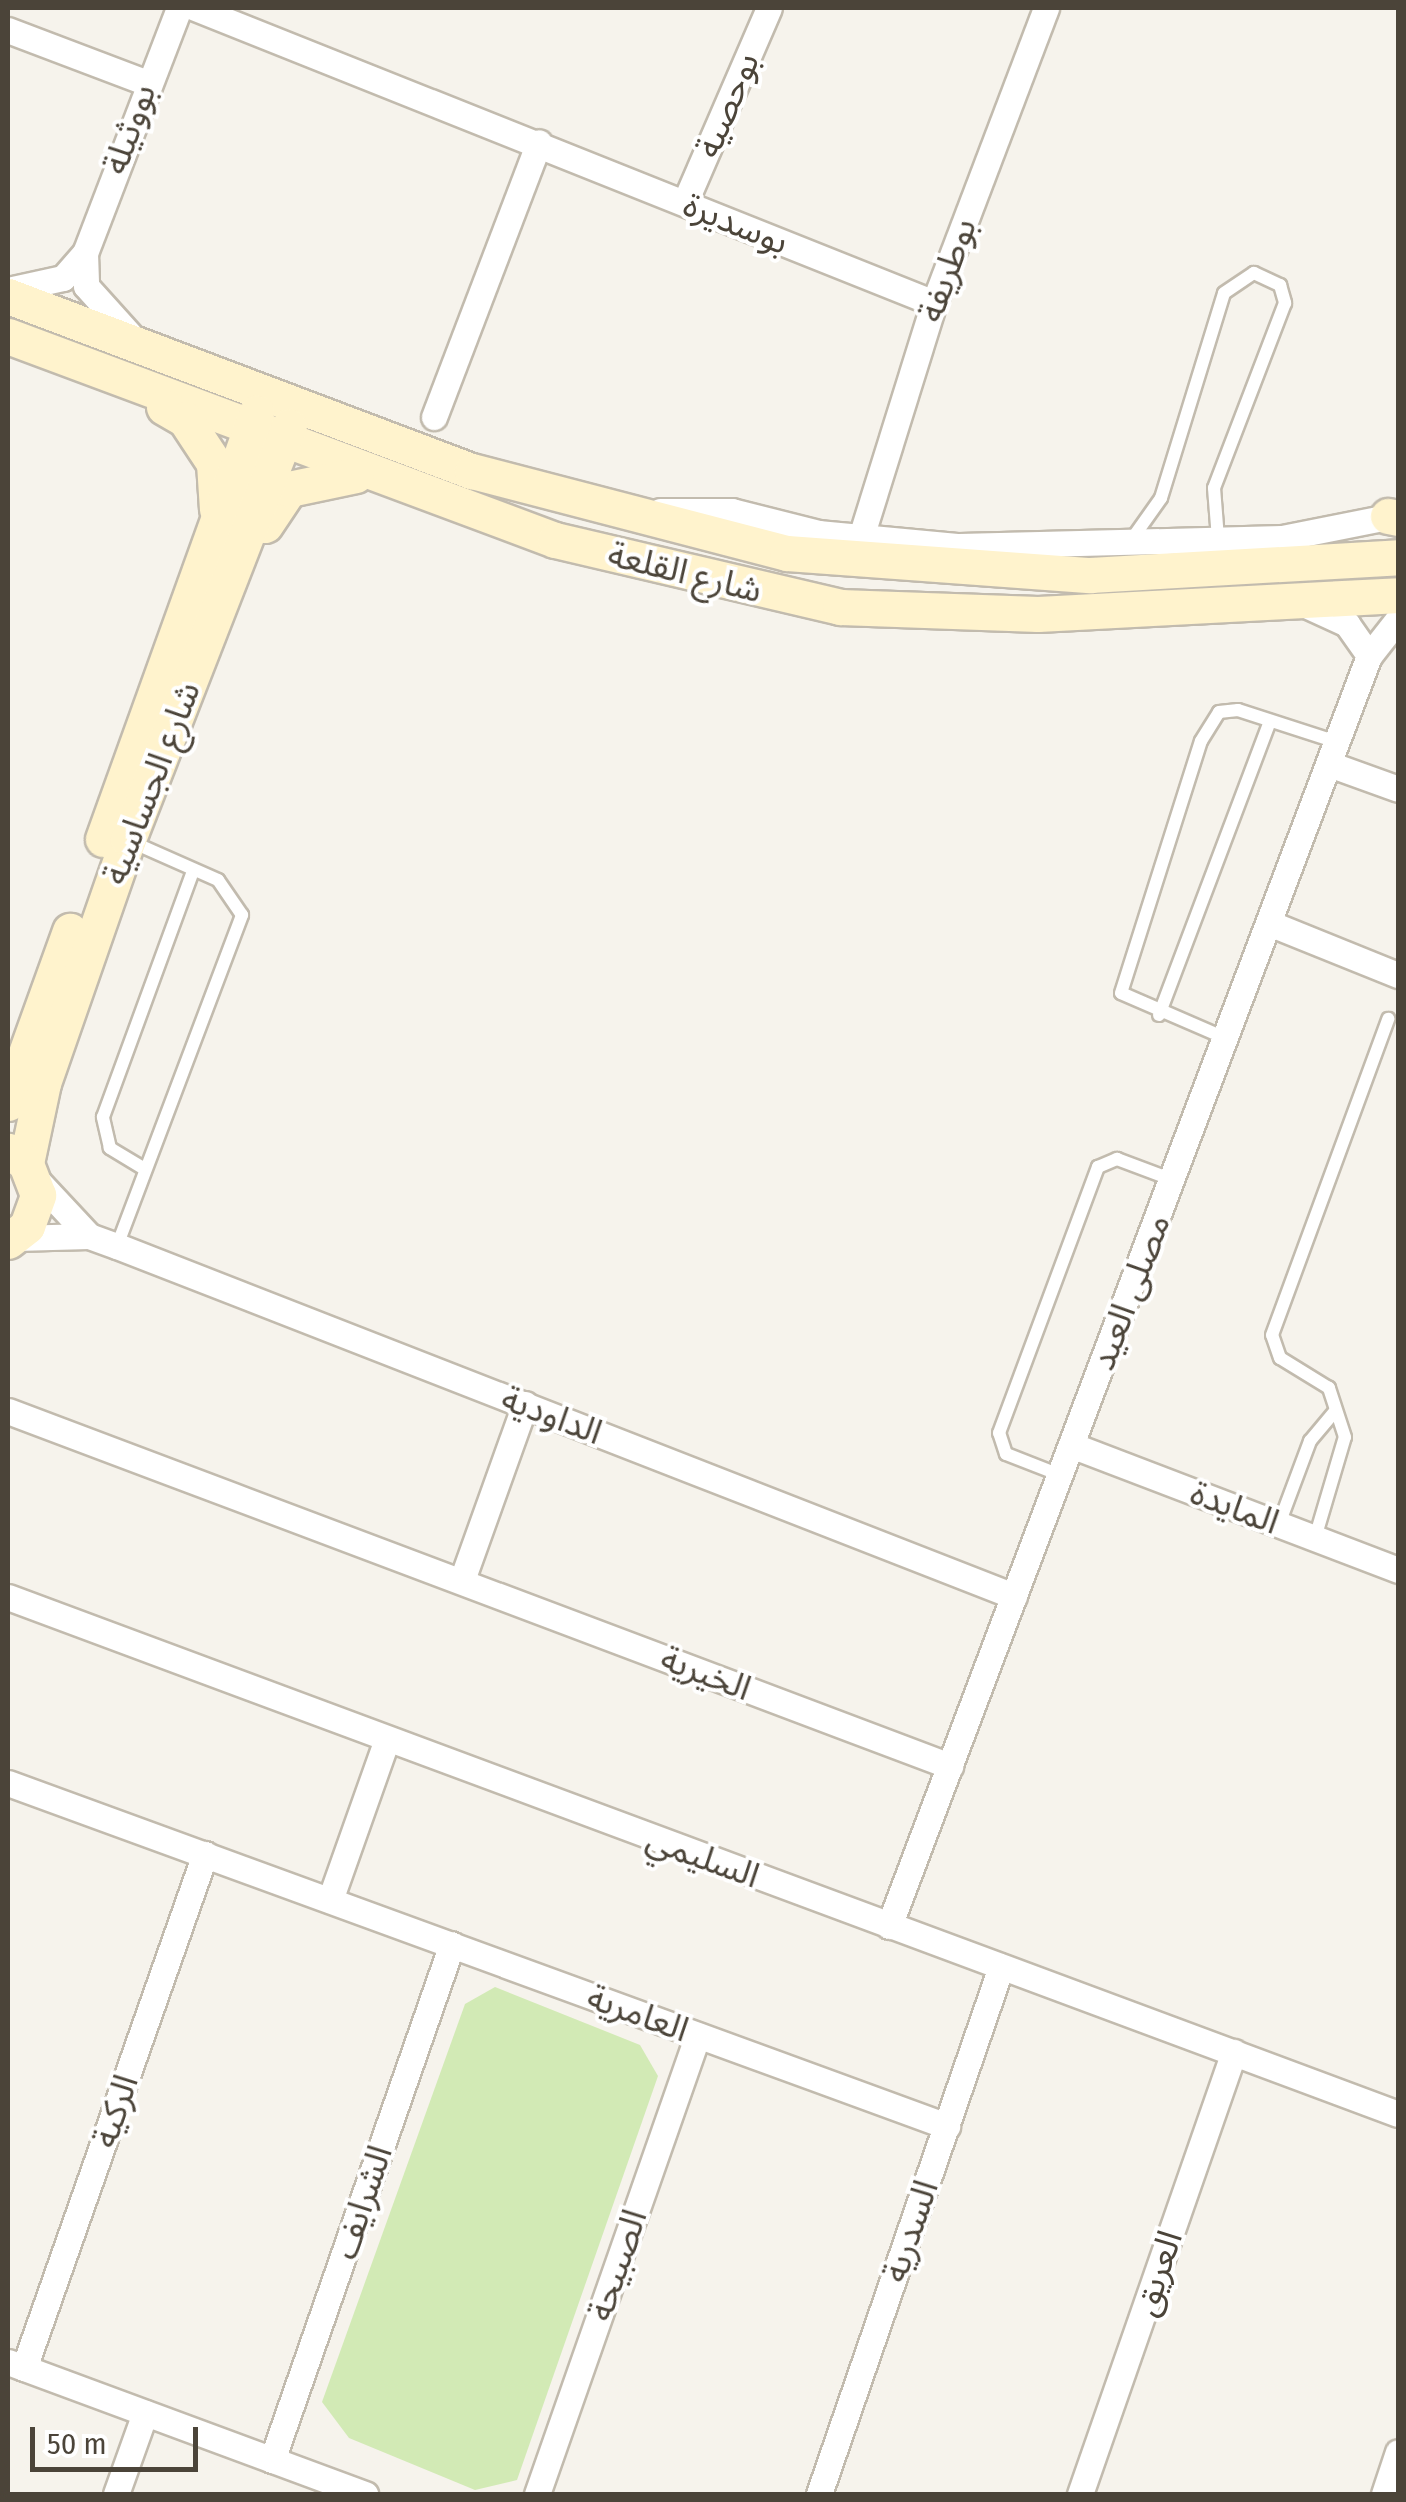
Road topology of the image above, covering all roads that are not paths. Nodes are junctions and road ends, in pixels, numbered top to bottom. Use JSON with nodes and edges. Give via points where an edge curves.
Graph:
{"nodes":[{"id":1,"x":179,"y":8,"type":"edge"},
{"id":2,"x":195,"y":8,"type":"edge"},
{"id":3,"x":768,"y":8,"type":"edge"},
{"id":4,"x":1046,"y":8,"type":"edge"},
{"id":5,"x":8,"y":30,"type":"edge"},
{"id":6,"x":145,"y":82,"type":"junction"},
{"id":7,"x":538,"y":142,"type":"junction"},
{"id":8,"x":686,"y":202,"type":"junction"},
{"id":9,"x":84,"y":254,"type":"junction"},
{"id":10,"x":8,"y":293,"type":"edge"},
{"id":11,"x":934,"y":303,"type":"junction"},
{"id":12,"x":8,"y":336,"type":"edge"},
{"id":13,"x":148,"y":350,"type":"junction"},
{"id":14,"x":130,"y":386,"type":"junction"},
{"id":15,"x":263,"y":395,"type":"junction"},
{"id":16,"x":296,"y":408,"type":"junction"},
{"id":17,"x":434,"y":417,"type":"dead end"},
{"id":18,"x":248,"y":432,"type":"junction"},
{"id":19,"x":282,"y":446,"type":"junction"},
{"id":20,"x":360,"y":475,"type":"junction"},
{"id":21,"x":613,"y":512,"type":"junction"},
{"id":22,"x":1395,"y":516,"type":"edge"},
{"id":23,"x":217,"y":525,"type":"junction"},
{"id":24,"x":861,"y":537,"type":"junction"},
{"id":25,"x":1218,"y":539,"type":"junction"},
{"id":26,"x":1124,"y":546,"type":"junction"},
{"id":27,"x":1398,"y":558,"type":"edge"},
{"id":28,"x":1398,"y":596,"type":"edge"},
{"id":29,"x":1290,"y":599,"type":"junction"},
{"id":30,"x":1398,"y":619,"type":"edge"},
{"id":31,"x":1369,"y":656,"type":"junction"},
{"id":32,"x":178,"y":711,"type":"junction"},
{"id":33,"x":1270,"y":722,"type":"junction"},
{"id":34,"x":1333,"y":753,"type":"junction"},
{"id":35,"x":1398,"y":789,"type":"edge"},
{"id":36,"x":128,"y":839,"type":"junction"},
{"id":37,"x":193,"y":871,"type":"junction"},
{"id":38,"x":1269,"y":923,"type":"junction"},
{"id":39,"x":1398,"y":974,"type":"edge"},
{"id":40,"x":1159,"y":1015,"type":"junction"},
{"id":41,"x":1388,"y":1019,"type":"dead end"},
{"id":42,"x":1225,"y":1038,"type":"junction"},
{"id":43,"x":8,"y":1104,"type":"edge"},
{"id":44,"x":23,"y":1164,"type":"edge"},
{"id":45,"x":143,"y":1168,"type":"junction"},
{"id":46,"x":1173,"y":1180,"type":"junction"},
{"id":47,"x":89,"y":1236,"type":"junction"},
{"id":48,"x":11,"y":1239,"type":"edge"},
{"id":49,"x":117,"y":1246,"type":"junction"},
{"id":50,"x":525,"y":1404,"type":"junction"},
{"id":51,"x":8,"y":1410,"type":"edge"},
{"id":52,"x":1334,"y":1412,"type":"junction"},
{"id":53,"x":1071,"y":1445,"type":"junction"},
{"id":54,"x":1060,"y":1475,"type":"junction"},
{"id":55,"x":1280,"y":1524,"type":"junction"},
{"id":56,"x":1315,"y":1538,"type":"junction"},
{"id":57,"x":1398,"y":1570,"type":"edge"},
{"id":58,"x":462,"y":1580,"type":"junction"},
{"id":59,"x":1014,"y":1596,"type":"junction"},
{"id":60,"x":8,"y":1598,"type":"edge"},
{"id":61,"x":387,"y":1739,"type":"junction"},
{"id":62,"x":950,"y":1766,"type":"junction"},
{"id":63,"x":8,"y":1783,"type":"edge"},
{"id":64,"x":205,"y":1854,"type":"junction"},
{"id":65,"x":330,"y":1900,"type":"junction"},
{"id":66,"x":889,"y":1926,"type":"junction"},
{"id":67,"x":452,"y":1944,"type":"junction"},
{"id":68,"x":1001,"y":1967,"type":"junction"},
{"id":69,"x":698,"y":2035,"type":"junction"},
{"id":70,"x":1234,"y":2052,"type":"junction"},
{"id":71,"x":1398,"y":2114,"type":"edge"},
{"id":72,"x":946,"y":2126,"type":"junction"},
{"id":73,"x":16,"y":2365,"type":"edge"},
{"id":74,"x":145,"y":2412,"type":"junction"},
{"id":75,"x":1398,"y":2452,"type":"edge"},
{"id":76,"x":272,"y":2460,"type":"junction"},
{"id":77,"x":116,"y":2494,"type":"edge"},
{"id":78,"x":365,"y":2494,"type":"edge"},
{"id":79,"x":537,"y":2494,"type":"edge"},
{"id":80,"x":820,"y":2494,"type":"edge"},
{"id":81,"x":1080,"y":2494,"type":"edge"},
{"id":82,"x":1384,"y":2494,"type":"edge"}],
"edges":[{"from":1,"to":6,"type":"street","name":"بووثيلة"},
{"from":2,"to":7,"type":"street","name":"بوسديرة"},
{"from":3,"to":8,"type":"street","name":"بوحصية"},
{"from":4,"to":11,"type":"street","name":"بوطريفة"},
{"from":5,"to":6,"type":"street"},
{"from":6,"to":9,"type":"street","name":"بووثيلة"},
{"from":7,"to":8,"type":"street","name":"بوسديرة"},
{"from":7,"to":17,"type":"street"},
{"from":8,"to":11,"type":"street","name":"بوسديرة"},
{"from":9,"to":10,"type":"street","via":[[63,278]]},
{"from":9,"to":13,"type":"street","via":[[95,300]]},
{"from":10,"to":13,"type":"main road","name":"شارع القلعة"},
{"from":11,"to":24,"type":"street","name":"بوطريفة"},
{"from":12,"to":14,"type":"main road","name":"شارع القلعة"},
{"from":13,"to":15,"type":"main road","name":"شارع القلعة"},
{"from":14,"to":18,"type":"main road","name":"شارع القلعة"},
{"from":14,"to":23,"type":"main road","via":[[185,419],[214,462]]},
{"from":15,"to":16,"type":"main road","name":"شارع القلعة"},
{"from":15,"to":18,"type":"main road","name":"شارع الجساسية"},
{"from":16,"to":19,"type":"main road","name":"شارع الجساسية"},
{"from":16,"to":21,"type":"main road","name":"شارع القلعة"},
{"from":18,"to":19,"type":"main road","name":"شارع القلعة"},
{"from":18,"to":23,"type":"main road","name":"شارع الجساسية"},
{"from":19,"to":20,"type":"main road","name":"شارع القلعة"},
{"from":19,"to":32,"type":"main road","name":"شارع الجساسية"},
{"from":20,"to":29,"type":"main road","name":"شارع القلعة","via":[[555,540],[840,607],[1038,614]]},
{"from":20,"to":32,"type":"main road","via":[[318,480],[275,501]]},
{"from":21,"to":24,"type":"street","name":"شارع القلعة","via":[[732,511]]},
{"from":21,"to":27,"type":"main road","name":"شارع القلعة","via":[[786,553],[956,572],[1090,574]]},
{"from":22,"to":25,"type":"street","name":"شارع القلعة","via":[[1305,535]]},
{"from":23,"to":43,"type":"main road","name":"شارع الجساسية"},
{"from":24,"to":26,"type":"street","name":"شارع القلعة"},
{"from":25,"to":26,"type":"street","name":"شارع القلعة"},
{"from":25,"to":26,"type":"lane","via":[[1214,488],[1286,303],[1280,285],[1254,273],[1228,284],[1162,498]]},
{"from":28,"to":29,"type":"main road","name":"شارع القلعة"},
{"from":29,"to":31,"type":"street","via":[[1348,624]]},
{"from":30,"to":31,"type":"street","name":"مصلى العيد"},
{"from":31,"to":34,"type":"street","name":"مصلى العيد"},
{"from":32,"to":36,"type":"main road","name":"شارع الجساسية"},
{"from":33,"to":34,"type":"lane"},
{"from":33,"to":40,"type":"lane"},
{"from":33,"to":40,"type":"lane","via":[[1220,712],[1201,742],[1121,972],[1121,993]]},
{"from":34,"to":35,"type":"street"},
{"from":34,"to":38,"type":"street","name":"مصلى العيد"},
{"from":36,"to":37,"type":"lane"},
{"from":36,"to":44,"type":"main road","name":"شارع الجساسية","via":[[43,1082]]},
{"from":37,"to":45,"type":"lane","via":[[103,1117],[110,1148]]},
{"from":37,"to":45,"type":"lane","via":[[234,892],[242,915]]},
{"from":38,"to":39,"type":"street"},
{"from":38,"to":42,"type":"street","name":"مصلى العيد"},
{"from":40,"to":42,"type":"lane"},
{"from":41,"to":52,"type":"lane","via":[[1272,1335],[1280,1358],[1329,1388]]},
{"from":42,"to":46,"type":"street","name":"مصلى العيد"},
{"from":44,"to":47,"type":"street","name":"الداودية"},
{"from":44,"to":48,"type":"main road","name":"شارع الجساسية","via":[[36,1211]]},
{"from":45,"to":49,"type":"lane"},
{"from":46,"to":53,"type":"street","name":"مصلى العيد"},
{"from":46,"to":54,"type":"lane","via":[[1117,1159],[1098,1167],[998,1442],[1006,1454]]},
{"from":47,"to":48,"type":"street","name":"الداودية"},
{"from":47,"to":49,"type":"street","name":"الداودية"},
{"from":49,"to":50,"type":"street","name":"الداودية"},
{"from":50,"to":58,"type":"street"},
{"from":50,"to":59,"type":"street","name":"الداودية"},
{"from":51,"to":58,"type":"street","name":"الخيرية"},
{"from":52,"to":55,"type":"lane","via":[[1310,1442]]},
{"from":52,"to":56,"type":"lane","via":[[1345,1446]]},
{"from":53,"to":54,"type":"street","name":"مصلى العيد"},
{"from":53,"to":55,"type":"street","name":"المايدة"},
{"from":54,"to":59,"type":"street","name":"مصلى العيد"},
{"from":55,"to":56,"type":"street","name":"المايدة"},
{"from":56,"to":57,"type":"street","name":"المايدة"},
{"from":58,"to":62,"type":"street","name":"الخيرية"},
{"from":59,"to":62,"type":"street","name":"مصلى العيد"},
{"from":60,"to":61,"type":"street","name":"السليمي"},
{"from":61,"to":65,"type":"street"},
{"from":61,"to":66,"type":"street","name":"السليمي"},
{"from":62,"to":66,"type":"street","name":"مصلى العيد"},
{"from":63,"to":64,"type":"street","name":"العامرية"},
{"from":64,"to":65,"type":"street","name":"العامرية"},
{"from":64,"to":73,"type":"street","name":"الركية"},
{"from":65,"to":67,"type":"street","name":"العامرية"},
{"from":66,"to":68,"type":"street","name":"السليمي"},
{"from":67,"to":69,"type":"street","name":"العامرية"},
{"from":67,"to":76,"type":"street","name":"الشرايف"},
{"from":68,"to":70,"type":"street","name":"السليمي"},
{"from":68,"to":72,"type":"street","name":"السدرية"},
{"from":69,"to":72,"type":"street","name":"العامرية"},
{"from":69,"to":79,"type":"street","name":"الصبيحة"},
{"from":70,"to":71,"type":"street","name":"السليمي"},
{"from":70,"to":81,"type":"street","name":"العريق"},
{"from":72,"to":80,"type":"street","name":"السدرية"},
{"from":73,"to":74,"type":"street"},
{"from":74,"to":76,"type":"street"},
{"from":74,"to":77,"type":"street"},
{"from":75,"to":82,"type":"street"},
{"from":76,"to":78,"type":"street"}]}
